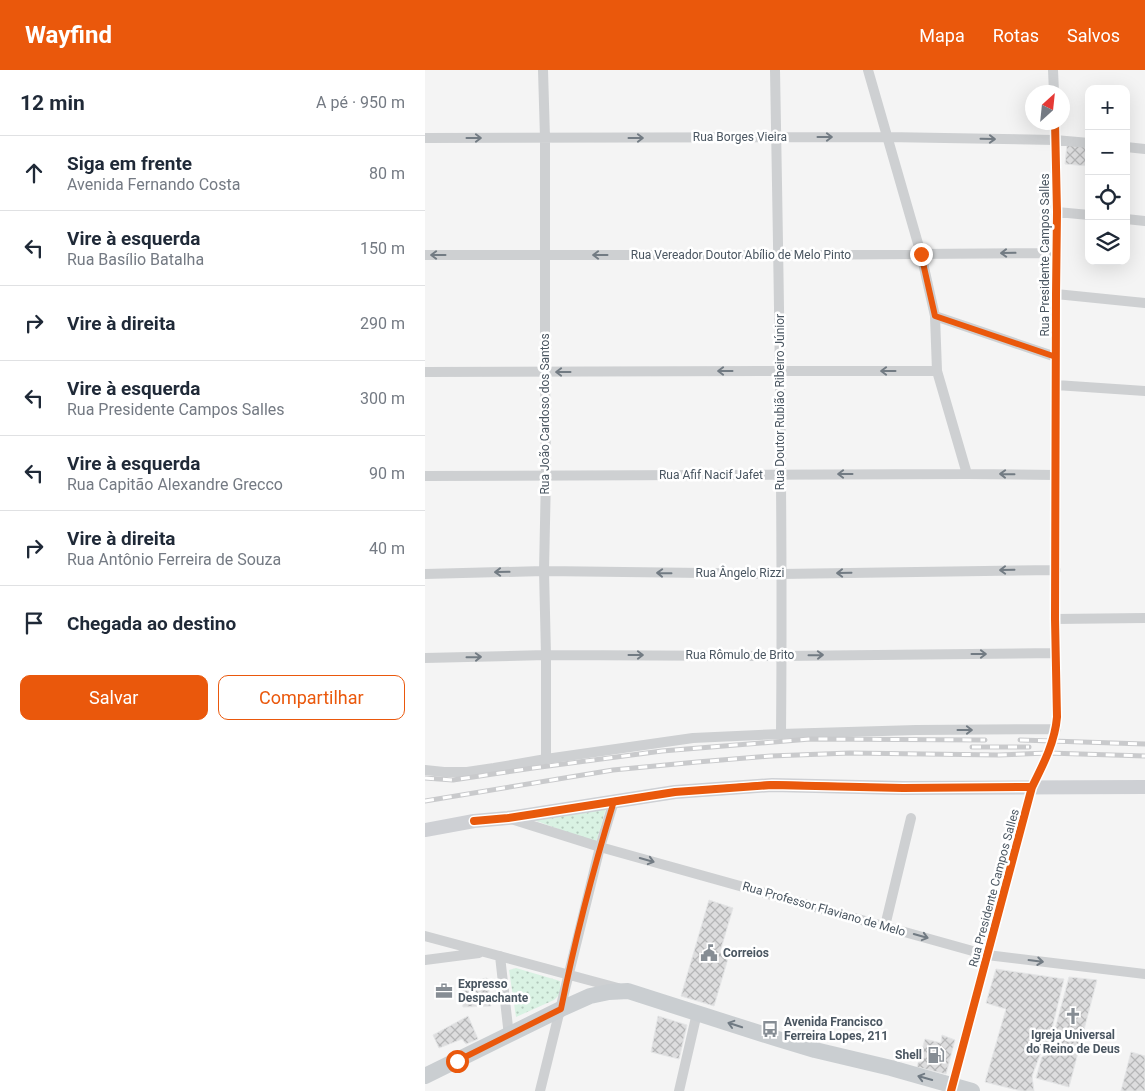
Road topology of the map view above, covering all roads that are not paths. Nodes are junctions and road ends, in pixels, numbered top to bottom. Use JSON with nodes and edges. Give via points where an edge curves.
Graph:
{"nodes":[{"id":1,"x":543,"y":70,"type":"edge"},
{"id":2,"x":775,"y":70,"type":"edge"},
{"id":3,"x":868,"y":70,"type":"edge"},
{"id":4,"x":1053,"y":70,"type":"edge"},
{"id":5,"x":1054,"y":85,"type":"edge"},
{"id":6,"x":1055,"y":130,"type":"edge"},
{"id":7,"x":776,"y":137,"type":"junction"},
{"id":8,"x":886,"y":137,"type":"junction"},
{"id":9,"x":425,"y":138,"type":"edge"},
{"id":10,"x":545,"y":138,"type":"junction"},
{"id":11,"x":1055,"y":140,"type":"junction"},
{"id":12,"x":1085,"y":143,"type":"edge"},
{"id":13,"x":1130,"y":147,"type":"edge"},
{"id":14,"x":1145,"y":149,"type":"edge"},
{"id":15,"x":1057,"y":212,"type":"junction"},
{"id":16,"x":1085,"y":215,"type":"edge"},
{"id":17,"x":1130,"y":219,"type":"edge"},
{"id":18,"x":1145,"y":221,"type":"edge"},
{"id":19,"x":1056,"y":253,"type":"junction"},
{"id":20,"x":545,"y":254,"type":"junction"},
{"id":21,"x":921,"y":254,"type":"junction"},
{"id":22,"x":425,"y":255,"type":"edge"},
{"id":23,"x":779,"y":255,"type":"junction"},
{"id":24,"x":1056,"y":294,"type":"junction"},
{"id":25,"x":1145,"y":303,"type":"edge"},
{"id":26,"x":935,"y":316,"type":"junction"},
{"id":27,"x":1056,"y":357,"type":"junction"},
{"id":28,"x":781,"y":371,"type":"junction"},
{"id":29,"x":937,"y":371,"type":"junction"},
{"id":30,"x":425,"y":372,"type":"edge"},
{"id":31,"x":545,"y":372,"type":"junction"},
{"id":32,"x":1056,"y":384,"type":"junction"},
{"id":33,"x":1145,"y":391,"type":"edge"},
{"id":34,"x":967,"y":474,"type":"junction"},
{"id":35,"x":546,"y":475,"type":"junction"},
{"id":36,"x":781,"y":475,"type":"junction"},
{"id":37,"x":1056,"y":475,"type":"junction"},
{"id":38,"x":425,"y":476,"type":"edge"},
{"id":39,"x":1055,"y":570,"type":"junction"},
{"id":40,"x":544,"y":571,"type":"junction"},
{"id":41,"x":425,"y":574,"type":"edge"},
{"id":42,"x":781,"y":574,"type":"junction"},
{"id":43,"x":1145,"y":618,"type":"edge"},
{"id":44,"x":1055,"y":619,"type":"junction"},
{"id":45,"x":1056,"y":653,"type":"junction"},
{"id":46,"x":546,"y":655,"type":"junction"},
{"id":47,"x":782,"y":656,"type":"junction"},
{"id":48,"x":425,"y":658,"type":"edge"},
{"id":49,"x":1056,"y":729,"type":"junction"},
{"id":50,"x":781,"y":734,"type":"junction"},
{"id":51,"x":546,"y":759,"type":"junction"},
{"id":52,"x":425,"y":770,"type":"edge"},
{"id":53,"x":1145,"y":787,"type":"edge"},
{"id":54,"x":1032,"y":788,"type":"junction"},
{"id":55,"x":614,"y":801,"type":"junction"},
{"id":56,"x":508,"y":818,"type":"junction"},
{"id":57,"x":911,"y":818,"type":"dead end"},
{"id":58,"x":426,"y":829,"type":"edge"},
{"id":59,"x":600,"y":847,"type":"junction"},
{"id":60,"x":885,"y":926,"type":"junction"},
{"id":61,"x":425,"y":936,"type":"edge"},
{"id":62,"x":484,"y":952,"type":"junction"},
{"id":63,"x":987,"y":955,"type":"junction"},
{"id":64,"x":500,"y":956,"type":"junction"},
{"id":65,"x":425,"y":960,"type":"edge"},
{"id":66,"x":568,"y":974,"type":"junction"},
{"id":67,"x":1145,"y":974,"type":"edge"},
{"id":68,"x":628,"y":991,"type":"junction"},
{"id":69,"x":561,"y":1009,"type":"junction"},
{"id":70,"x":697,"y":1013,"type":"junction"},
{"id":71,"x":509,"y":1036,"type":"junction"},
{"id":72,"x":425,"y":1076,"type":"edge"},
{"id":73,"x":951,"y":1088,"type":"edge"},
{"id":74,"x":540,"y":1091,"type":"edge"},
{"id":75,"x":679,"y":1091,"type":"edge"},
{"id":76,"x":972,"y":1091,"type":"edge"}],
"edges":[{"from":1,"to":10,"type":"street","name":"Rua João Cardoso dos Santos"},
{"from":2,"to":7,"type":"street","name":"Rua Doutor Rubião Ribeiro Júnior"},
{"from":3,"to":8,"type":"street"},
{"from":4,"to":5,"type":"street"},
{"from":6,"to":11,"type":"street","name":"Rua Presidente Campos Salles"},
{"from":7,"to":8,"type":"street","name":"Rua Borges Vieira","one_way":true},
{"from":10,"to":7,"type":"street","name":"Rua Borges Vieira","one_way":true},
{"from":7,"to":23,"type":"street","name":"Rua Doutor Rubião Ribeiro Júnior"},
{"from":8,"to":11,"type":"street","name":"Rua Borges Vieira","one_way":true},
{"from":8,"to":21,"type":"street"},
{"from":9,"to":10,"type":"street","name":"Rua Borges Vieira","one_way":true},
{"from":10,"to":20,"type":"street","name":"Rua João Cardoso dos Santos"},
{"from":11,"to":12,"type":"street","name":"Rua Borges Vieira"},
{"from":11,"to":15,"type":"street","name":"Rua Presidente Campos Salles"},
{"from":13,"to":14,"type":"street"},
{"from":15,"to":16,"type":"street"},
{"from":15,"to":19,"type":"street","name":"Rua Presidente Campos Salles"},
{"from":17,"to":18,"type":"street"},
{"from":19,"to":21,"type":"street","name":"Rua Vereador Doutor Abílio de Melo Pinto","one_way":true},
{"from":19,"to":24,"type":"street","name":"Rua Presidente Campos Salles"},
{"from":20,"to":22,"type":"street","name":"Rua Vereador Doutor Abílio de Melo Pinto","one_way":true},
{"from":23,"to":20,"type":"street","name":"Rua Vereador Doutor Abílio de Melo Pinto","one_way":true},
{"from":20,"to":31,"type":"street","name":"Rua João Cardoso dos Santos"},
{"from":21,"to":23,"type":"street","name":"Rua Vereador Doutor Abílio de Melo Pinto"},
{"from":21,"to":26,"type":"street"},
{"from":23,"to":28,"type":"street","name":"Rua Doutor Rubião Ribeiro Júnior"},
{"from":24,"to":25,"type":"street"},
{"from":24,"to":27,"type":"street","name":"Rua Presidente Campos Salles"},
{"from":26,"to":27,"type":"street"},
{"from":26,"to":29,"type":"street"},
{"from":27,"to":32,"type":"street","name":"Rua Presidente Campos Salles"},
{"from":29,"to":28,"type":"street","one_way":true},
{"from":28,"to":31,"type":"street","one_way":true},
{"from":28,"to":36,"type":"street","name":"Rua Doutor Rubião Ribeiro Júnior"},
{"from":29,"to":34,"type":"street"},
{"from":30,"to":31,"type":"street"},
{"from":31,"to":35,"type":"street","name":"Rua João Cardoso dos Santos"},
{"from":32,"to":33,"type":"street"},
{"from":32,"to":37,"type":"street","name":"Rua Presidente Campos Salles"},
{"from":34,"to":36,"type":"street","name":"Rua Afif Nacif Jafet","one_way":true},
{"from":37,"to":34,"type":"street","name":"Rua Afif Nacif Jafet","one_way":true},
{"from":35,"to":36,"type":"street","name":"Rua Afif Nacif Jafet"},
{"from":35,"to":38,"type":"street","name":"Rua Afif Nacif Jafet"},
{"from":35,"to":40,"type":"street","name":"Rua João Cardoso dos Santos"},
{"from":36,"to":42,"type":"street","name":"Rua Doutor Rubião Ribeiro Júnior"},
{"from":37,"to":39,"type":"street","name":"Rua Presidente Campos Salles"},
{"from":39,"to":42,"type":"street","name":"Rua Ângelo Rizzi","one_way":true},
{"from":39,"to":44,"type":"street","name":"Rua Presidente Campos Salles"},
{"from":40,"to":41,"type":"street","name":"Rua Ângelo Rizzi","one_way":true},
{"from":42,"to":40,"type":"street","name":"Rua Ângelo Rizzi","one_way":true},
{"from":40,"to":46,"type":"street","name":"Rua João Cardoso dos Santos"},
{"from":42,"to":47,"type":"street","name":"Rua Doutor Rubião Ribeiro Júnior"},
{"from":43,"to":44,"type":"street"},
{"from":44,"to":45,"type":"street","name":"Rua Presidente Campos Salles"},
{"from":47,"to":45,"type":"street","name":"Rua Rômulo de Brito","one_way":true},
{"from":45,"to":49,"type":"street","name":"Rua Presidente Campos Salles"},
{"from":46,"to":47,"type":"street","name":"Rua Rômulo de Brito","one_way":true},
{"from":48,"to":46,"type":"street","name":"Rua Rômulo de Brito","one_way":true},
{"from":46,"to":51,"type":"street","name":"Rua João Cardoso dos Santos"},
{"from":47,"to":50,"type":"street","name":"Rua Doutor Rubião Ribeiro Júnior"},
{"from":50,"to":49,"type":"street","one_way":true},
{"from":49,"to":54,"type":"street","name":"Rua Presidente Campos Salles"},
{"from":50,"to":51,"type":"street","via":[[693,738]]},
{"from":51,"to":52,"type":"street","via":[[467,772]]},
{"from":53,"to":54,"type":"main road"},
{"from":54,"to":55,"type":"main road","via":[[772,784]]},
{"from":54,"to":63,"type":"street","name":"Rua Presidente Campos Salles"},
{"from":55,"to":56,"type":"main road"},
{"from":55,"to":59,"type":"street"},
{"from":56,"to":58,"type":"main road"},
{"from":56,"to":59,"type":"street","name":"Rua Professor Flaviano de Melo"},
{"from":57,"to":60,"type":"street"},
{"from":59,"to":60,"type":"street","name":"Rua Professor Flaviano de Melo","one_way":true},
{"from":59,"to":66,"type":"street"},
{"from":60,"to":63,"type":"street","name":"Rua Professor Flaviano de Melo","one_way":true},
{"from":61,"to":62,"type":"street"},
{"from":62,"to":64,"type":"street"},
{"from":62,"to":65,"type":"street"},
{"from":63,"to":67,"type":"street","name":"Rua Professor Flaviano de Melo","one_way":true},
{"from":63,"to":73,"type":"street","name":"Rua Presidente Campos Salles"},
{"from":64,"to":66,"type":"street"},
{"from":64,"to":71,"type":"street"},
{"from":66,"to":68,"type":"street"},
{"from":66,"to":69,"type":"street"},
{"from":68,"to":69,"type":"main road","via":[[591,996]]},
{"from":68,"to":70,"type":"main road"},
{"from":69,"to":71,"type":"main road"},
{"from":69,"to":74,"type":"street"},
{"from":73,"to":70,"type":"main road","one_way":true},
{"from":70,"to":75,"type":"street"},
{"from":71,"to":72,"type":"main road"},
{"from":73,"to":76,"type":"main road"}]}
